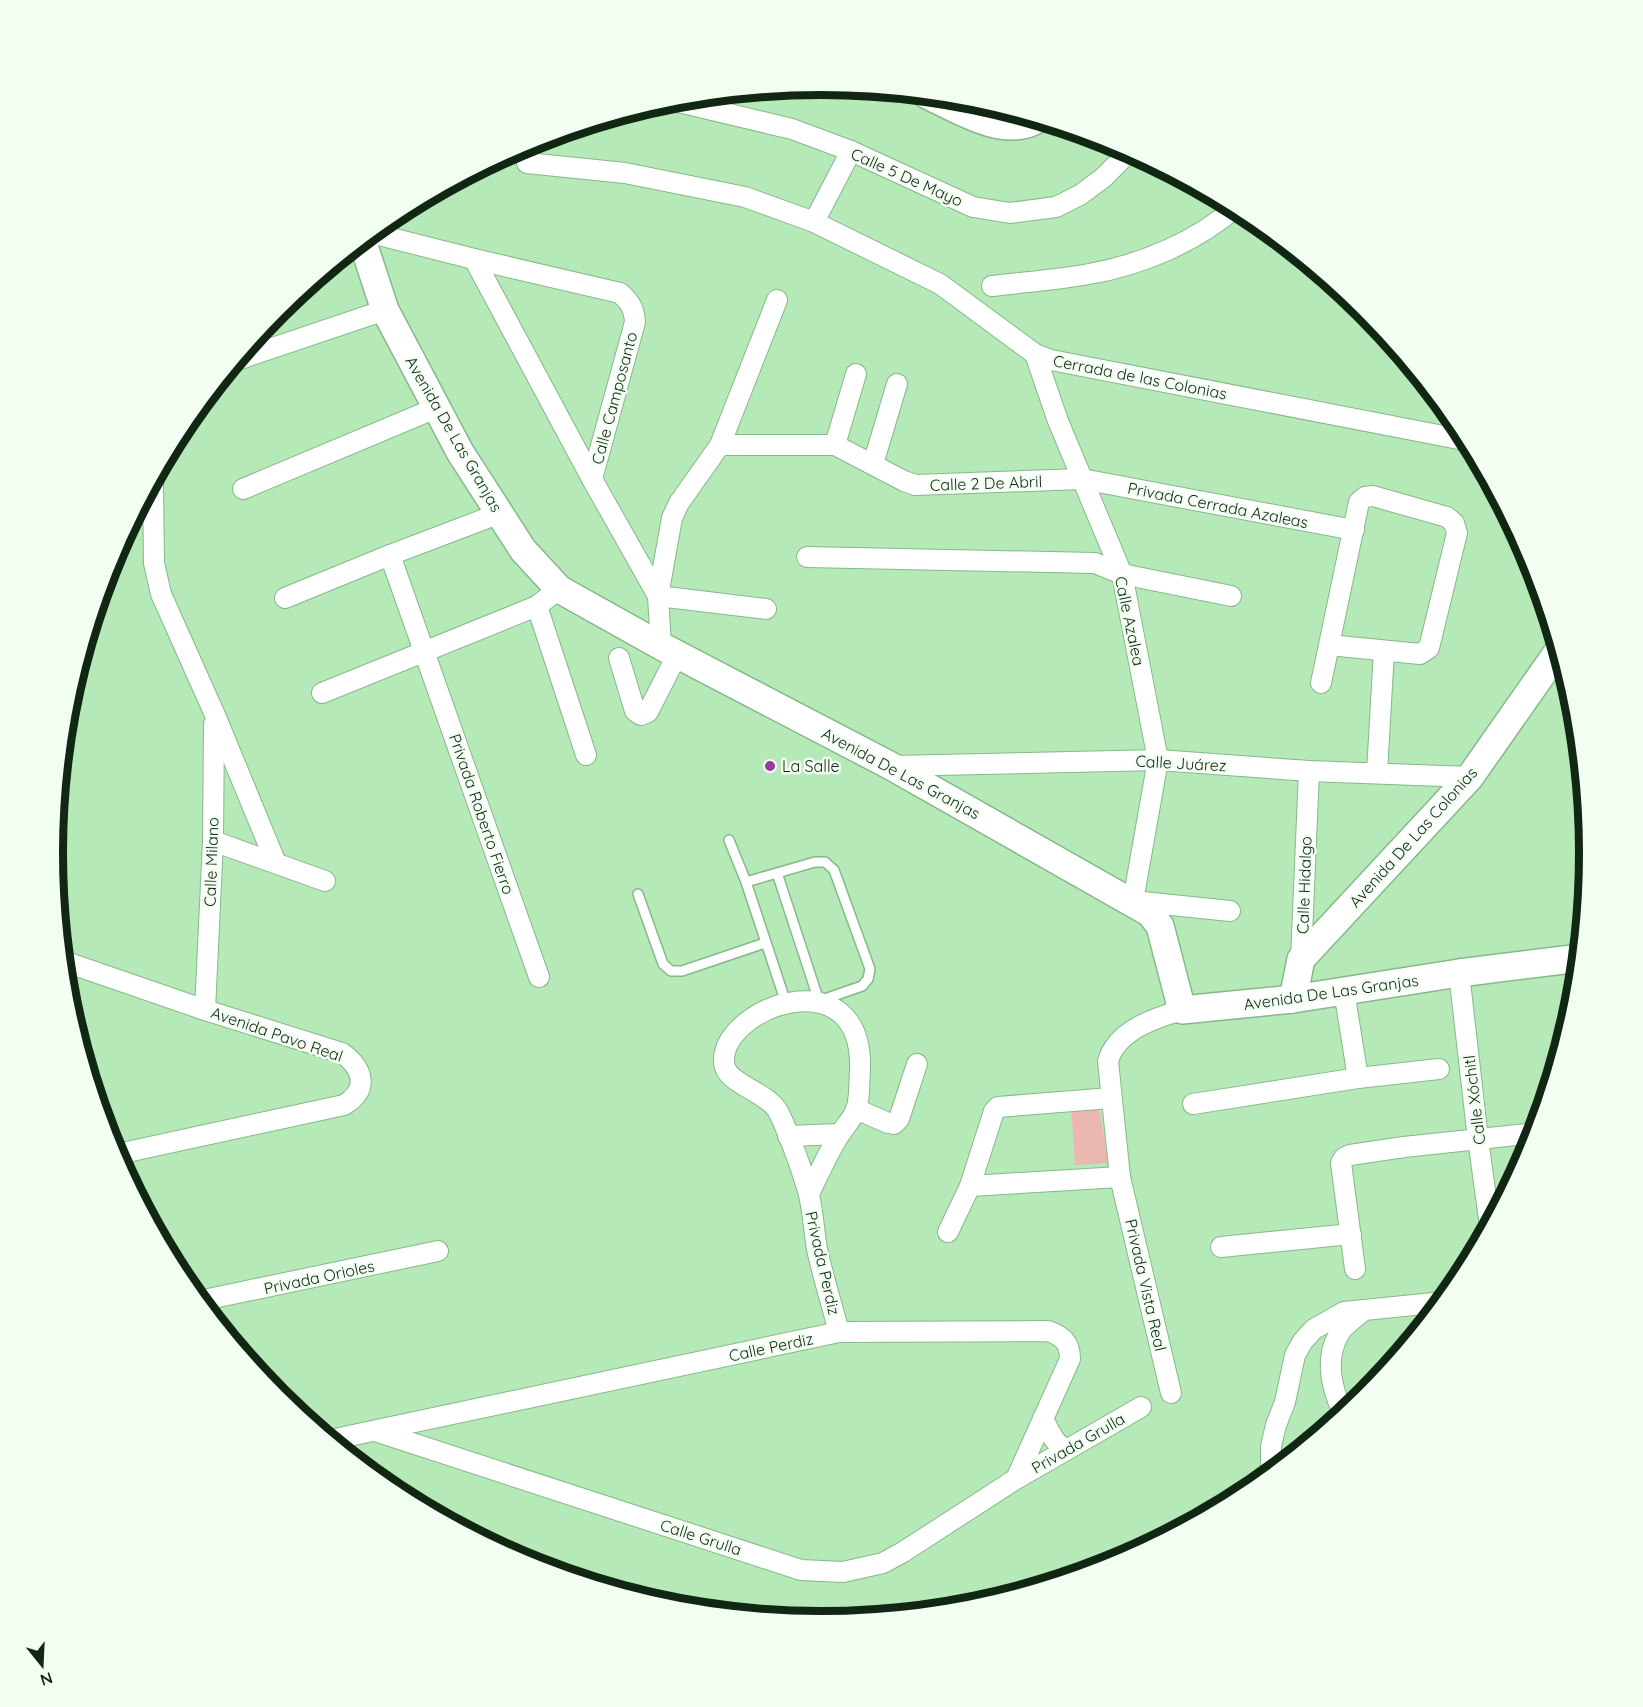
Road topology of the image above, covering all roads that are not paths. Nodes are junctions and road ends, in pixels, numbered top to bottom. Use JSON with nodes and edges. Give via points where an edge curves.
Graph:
{"nodes":[{"id":1,"x":695,"y":106,"type":"edge"},
{"id":2,"x":954,"y":107,"type":"edge"},
{"id":3,"x":1026,"y":123,"type":"edge"},
{"id":4,"x":851,"y":151,"type":"junction"},
{"id":5,"x":1123,"y":158,"type":"edge"},
{"id":6,"x":527,"y":163,"type":"dead end"},
{"id":7,"x":1227,"y":213,"type":"edge"},
{"id":8,"x":814,"y":222,"type":"junction"},
{"id":9,"x":382,"y":236,"type":"edge"},
{"id":10,"x":365,"y":249,"type":"edge"},
{"id":11,"x":474,"y":260,"type":"junction"},
{"id":12,"x":992,"y":285,"type":"dead end"},
{"id":13,"x":777,"y":300,"type":"dead end"},
{"id":14,"x":385,"y":310,"type":"junction"},
{"id":15,"x":1035,"y":354,"type":"junction"},
{"id":16,"x":249,"y":356,"type":"edge"},
{"id":17,"x":856,"y":374,"type":"dead end"},
{"id":18,"x":897,"y":384,"type":"dead end"},
{"id":19,"x":436,"y":408,"type":"junction"},
{"id":20,"x":1456,"y":438,"type":"edge"},
{"id":21,"x":720,"y":444,"type":"junction"},
{"id":22,"x":835,"y":445,"type":"junction"},
{"id":23,"x":873,"y":464,"type":"junction"},
{"id":24,"x":592,"y":479,"type":"junction"},
{"id":25,"x":1082,"y":479,"type":"junction"},
{"id":26,"x":243,"y":489,"type":"dead end"},
{"id":27,"x":153,"y":495,"type":"edge"},
{"id":28,"x":498,"y":514,"type":"junction"},
{"id":29,"x":1354,"y":530,"type":"junction"},
{"id":30,"x":390,"y":555,"type":"junction"},
{"id":31,"x":807,"y":557,"type":"dead end"},
{"id":32,"x":1122,"y":574,"type":"junction"},
{"id":33,"x":559,"y":589,"type":"junction"},
{"id":34,"x":658,"y":596,"type":"junction"},
{"id":35,"x":1231,"y":597,"type":"dead end"},
{"id":36,"x":285,"y":598,"type":"dead end"},
{"id":37,"x":537,"y":606,"type":"junction"},
{"id":38,"x":766,"y":609,"type":"dead end"},
{"id":39,"x":1329,"y":645,"type":"junction"},
{"id":40,"x":425,"y":651,"type":"junction"},
{"id":41,"x":669,"y":651,"type":"junction"},
{"id":42,"x":1384,"y":651,"type":"junction"},
{"id":43,"x":620,"y":658,"type":"dead end"},
{"id":44,"x":1554,"y":658,"type":"edge"},
{"id":45,"x":1321,"y":683,"type":"dead end"},
{"id":46,"x":322,"y":693,"type":"dead end"},
{"id":47,"x":215,"y":715,"type":"junction"},
{"id":48,"x":586,"y":755,"type":"dead end"},
{"id":49,"x":1158,"y":760,"type":"junction"},
{"id":50,"x":891,"y":766,"type":"junction"},
{"id":51,"x":1309,"y":771,"type":"junction"},
{"id":52,"x":1377,"y":772,"type":"junction"},
{"id":53,"x":1470,"y":777,"type":"junction"},
{"id":54,"x":213,"y":840,"type":"junction"},
{"id":55,"x":729,"y":840,"type":"dead end"},
{"id":56,"x":276,"y":863,"type":"junction"},
{"id":57,"x":777,"y":873,"type":"junction"},
{"id":58,"x":325,"y":881,"type":"dead end"},
{"id":59,"x":746,"y":882,"type":"junction"},
{"id":60,"x":638,"y":894,"type":"dead end"},
{"id":61,"x":1133,"y":901,"type":"junction"},
{"id":62,"x":1230,"y":911,"type":"dead end"},
{"id":63,"x":765,"y":943,"type":"junction"},
{"id":64,"x":1301,"y":959,"type":"junction"},
{"id":65,"x":1573,"y":959,"type":"edge"},
{"id":66,"x":71,"y":964,"type":"edge"},
{"id":67,"x":1459,"y":973,"type":"junction"},
{"id":68,"x":538,"y":978,"type":"dead end"},
{"id":69,"x":1344,"y":991,"type":"junction"},
{"id":70,"x":1293,"y":999,"type":"junction"},
{"id":71,"x":819,"y":1001,"type":"junction"},
{"id":72,"x":786,"y":1004,"type":"junction"},
{"id":73,"x":206,"y":1010,"type":"junction"},
{"id":74,"x":1182,"y":1010,"type":"junction"},
{"id":75,"x":917,"y":1064,"type":"dead end"},
{"id":76,"x":1439,"y":1069,"type":"dead end"},
{"id":77,"x":1358,"y":1078,"type":"junction"},
{"id":78,"x":1111,"y":1098,"type":"junction"},
{"id":79,"x":1193,"y":1104,"type":"dead end"},
{"id":80,"x":856,"y":1109,"type":"junction"},
{"id":81,"x":840,"y":1134,"type":"junction"},
{"id":82,"x":1526,"y":1134,"type":"edge"},
{"id":83,"x":788,"y":1136,"type":"junction"},
{"id":84,"x":1478,"y":1138,"type":"junction"},
{"id":85,"x":125,"y":1152,"type":"edge"},
{"id":86,"x":1120,"y":1177,"type":"junction"},
{"id":87,"x":970,"y":1186,"type":"junction"},
{"id":88,"x":809,"y":1194,"type":"junction"},
{"id":89,"x":1488,"y":1214,"type":"edge"},
{"id":90,"x":948,"y":1232,"type":"dead end"},
{"id":91,"x":1351,"y":1234,"type":"junction"},
{"id":92,"x":1221,"y":1247,"type":"dead end"},
{"id":93,"x":438,"y":1251,"type":"dead end"},
{"id":94,"x":1355,"y":1269,"type":"dead end"},
{"id":95,"x":208,"y":1299,"type":"edge"},
{"id":96,"x":1432,"y":1303,"type":"edge"},
{"id":97,"x":1353,"y":1311,"type":"junction"},
{"id":98,"x":839,"y":1332,"type":"junction"},
{"id":99,"x":1171,"y":1393,"type":"dead end"},
{"id":100,"x":1141,"y":1407,"type":"dead end"},
{"id":101,"x":1340,"y":1407,"type":"edge"},
{"id":102,"x":1043,"y":1418,"type":"junction"},
{"id":103,"x":373,"y":1430,"type":"junction"},
{"id":104,"x":339,"y":1438,"type":"edge"},
{"id":105,"x":1066,"y":1450,"type":"junction"},
{"id":106,"x":1271,"y":1464,"type":"edge"},
{"id":107,"x":1016,"y":1479,"type":"junction"}],
"edges":[{"from":1,"to":4,"type":"street","name":"Calle 5 De Mayo","via":[[792,129]]},
{"from":2,"to":3,"type":"street","via":[[1003,125]]},
{"from":4,"to":5,"type":"street","name":"Calle 5 De Mayo","via":[[973,207],[1010,213],[1056,207],[1080,195]]},
{"from":4,"to":8,"type":"street"},
{"from":6,"to":8,"type":"street","name":"Cerrada de las Colonias","via":[[625,173],[745,197]]},
{"from":7,"to":12,"type":"street","via":[[1202,232],[1124,267]]},
{"from":8,"to":15,"type":"street","name":"Cerrada de las Colonias","via":[[939,284]]},
{"from":9,"to":11,"type":"street","name":"Calle Camposanto"},
{"from":10,"to":14,"type":"street","name":"Avenida De Las Granjas"},
{"from":11,"to":24,"type":"street","name":"Calle Camposanto"},
{"from":11,"to":24,"type":"street","name":"Calle Camposanto","via":[[620,292],[629,300],[635,322]]},
{"from":13,"to":21,"type":"street"},
{"from":14,"to":16,"type":"street"},
{"from":14,"to":19,"type":"street","name":"Avenida De Las Granjas"},
{"from":15,"to":20,"type":"street","name":"Cerrada de las Colonias"},
{"from":15,"to":25,"type":"street","name":"Calle Azalea"},
{"from":17,"to":22,"type":"street"},
{"from":18,"to":23,"type":"street"},
{"from":19,"to":26,"type":"street"},
{"from":19,"to":28,"type":"street","name":"Avenida De Las Granjas"},
{"from":21,"to":22,"type":"street","name":"Calle 2 De Abril"},
{"from":21,"to":34,"type":"street","via":[[672,518]]},
{"from":22,"to":23,"type":"street","name":"Calle 2 De Abril"},
{"from":23,"to":25,"type":"street","name":"Calle 2 De Abril","via":[[915,484]]},
{"from":24,"to":34,"type":"street","name":"Calle Camposanto"},
{"from":25,"to":29,"type":"street","name":"Privada Cerrada Azaleas"},
{"from":25,"to":32,"type":"street","name":"Calle Azalea"},
{"from":27,"to":47,"type":"street","name":"Calle Milano","via":[[156,575],[161,594]]},
{"from":28,"to":30,"type":"street"},
{"from":28,"to":33,"type":"street","name":"Avenida De Las Granjas","via":[[523,550]]},
{"from":29,"to":39,"type":"street"},
{"from":29,"to":42,"type":"street","via":[[1359,502],[1373,496],[1447,517],[1457,533],[1429,648],[1420,654]]},
{"from":30,"to":36,"type":"street"},
{"from":30,"to":40,"type":"street","name":"Privada Roberto Fierro"},
{"from":31,"to":32,"type":"street","via":[[1095,563]]},
{"from":32,"to":35,"type":"street"},
{"from":32,"to":49,"type":"street","name":"Calle Azalea"},
{"from":33,"to":37,"type":"street"},
{"from":33,"to":41,"type":"street","name":"Avenida De Las Granjas"},
{"from":34,"to":38,"type":"street"},
{"from":34,"to":41,"type":"street"},
{"from":37,"to":40,"type":"street"},
{"from":37,"to":48,"type":"street"},
{"from":39,"to":42,"type":"street"},
{"from":39,"to":45,"type":"street"},
{"from":40,"to":46,"type":"street"},
{"from":40,"to":68,"type":"street","name":"Privada Roberto Fierro"},
{"from":41,"to":43,"type":"street","via":[[648,712],[641,715],[635,711]]},
{"from":41,"to":50,"type":"street","name":"Avenida De Las Granjas"},
{"from":42,"to":52,"type":"street"},
{"from":44,"to":53,"type":"street","name":"Avenida De Las Colonias"},
{"from":47,"to":54,"type":"street","name":"Calle Milano"},
{"from":47,"to":56,"type":"street","name":"Calle Milano"},
{"from":49,"to":50,"type":"street","name":"Calle Juárez"},
{"from":49,"to":51,"type":"street","name":"Calle Juárez"},
{"from":49,"to":61,"type":"street","name":"Calle Azalea"},
{"from":50,"to":61,"type":"street","name":"Avenida De Las Granjas"},
{"from":51,"to":52,"type":"street","name":"Calle Juárez"},
{"from":51,"to":64,"type":"street","name":"Calle Hidalgo"},
{"from":52,"to":53,"type":"street","name":"Calle Juárez"},
{"from":53,"to":64,"type":"street","name":"Avenida De Las Colonias"},
{"from":54,"to":56,"type":"street"},
{"from":54,"to":73,"type":"street","name":"Calle Milano"},
{"from":55,"to":59,"type":"lane"},
{"from":56,"to":58,"type":"street"},
{"from":57,"to":59,"type":"lane"},
{"from":57,"to":71,"type":"lane"},
{"from":57,"to":71,"type":"lane","via":[[815,862],[825,862],[834,870],[870,969],[862,986]]},
{"from":59,"to":63,"type":"lane"},
{"from":60,"to":63,"type":"lane","via":[[663,964],[671,971],[682,971]]},
{"from":61,"to":62,"type":"street"},
{"from":61,"to":74,"type":"street","name":"Avenida De Las Granjas","via":[[1160,926]]},
{"from":63,"to":72,"type":"lane"},
{"from":64,"to":70,"type":"street","name":"Calle Hidalgo"},
{"from":65,"to":67,"type":"street","name":"Avenida De Las Granjas"},
{"from":66,"to":73,"type":"street","name":"Avenida Pavo Real"},
{"from":67,"to":69,"type":"street","name":"Avenida De Las Granjas"},
{"from":67,"to":84,"type":"street","name":"Calle Xóchitl"},
{"from":69,"to":70,"type":"street","name":"Avenida De Las Granjas"},
{"from":69,"to":77,"type":"street"},
{"from":70,"to":74,"type":"street","name":"Avenida De Las Granjas"},
{"from":71,"to":72,"type":"street","name":"Privada Perdiz"},
{"from":71,"to":80,"type":"street","name":"Privada Perdiz","via":[[849,1021],[857,1037],[860,1053]]},
{"from":72,"to":83,"type":"street","name":"Privada Perdiz","via":[[767,1008],[749,1020],[730,1038],[723,1059],[728,1075],[768,1100],[778,1111]]},
{"from":73,"to":85,"type":"street","name":"Avenida Pavo Real","via":[[342,1053],[359,1072],[362,1086],[356,1098],[333,1109]]},
{"from":74,"to":78,"type":"street","name":"Privada Vista Real","via":[[1142,1025],[1110,1052]]},
{"from":75,"to":80,"type":"street","via":[[894,1124]]},
{"from":76,"to":77,"type":"street"},
{"from":77,"to":79,"type":"street"},
{"from":78,"to":86,"type":"street","name":"Privada Vista Real"},
{"from":78,"to":87,"type":"street","via":[[998,1107]]},
{"from":80,"to":81,"type":"street","name":"Privada Perdiz"},
{"from":81,"to":83,"type":"street"},
{"from":81,"to":88,"type":"street","name":"Privada Perdiz"},
{"from":82,"to":84,"type":"street"},
{"from":83,"to":88,"type":"street","name":"Privada Perdiz"},
{"from":84,"to":89,"type":"street","name":"Calle Xóchitl"},
{"from":84,"to":91,"type":"street","via":[[1344,1158],[1341,1163]]},
{"from":86,"to":87,"type":"street"},
{"from":86,"to":99,"type":"street","name":"Privada Vista Real"},
{"from":87,"to":90,"type":"street"},
{"from":88,"to":98,"type":"street","name":"Privada Perdiz","via":[[817,1249]]},
{"from":91,"to":92,"type":"street"},
{"from":91,"to":94,"type":"street"},
{"from":93,"to":95,"type":"street","name":"Privada Orioles"},
{"from":96,"to":97,"type":"street"},
{"from":97,"to":101,"type":"street","via":[[1339,1334],[1329,1363]]},
{"from":97,"to":106,"type":"street","via":[[1314,1329],[1295,1355],[1271,1446]]},
{"from":98,"to":102,"type":"street","name":"Calle Perdiz","via":[[1058,1334],[1066,1340],[1070,1359]]},
{"from":98,"to":103,"type":"street","name":"Calle Perdiz"},
{"from":100,"to":105,"type":"street","name":"Privada Grulla"},
{"from":102,"to":105,"type":"street","via":[[1059,1446]]},
{"from":102,"to":107,"type":"street","name":"Calle Perdiz"},
{"from":103,"to":104,"type":"street","name":"Calle Perdiz"},
{"from":103,"to":107,"type":"street","name":"Calle Grulla","via":[[801,1570],[843,1572],[883,1563]]},
{"from":105,"to":107,"type":"street","name":"Privada Grulla"}]}
